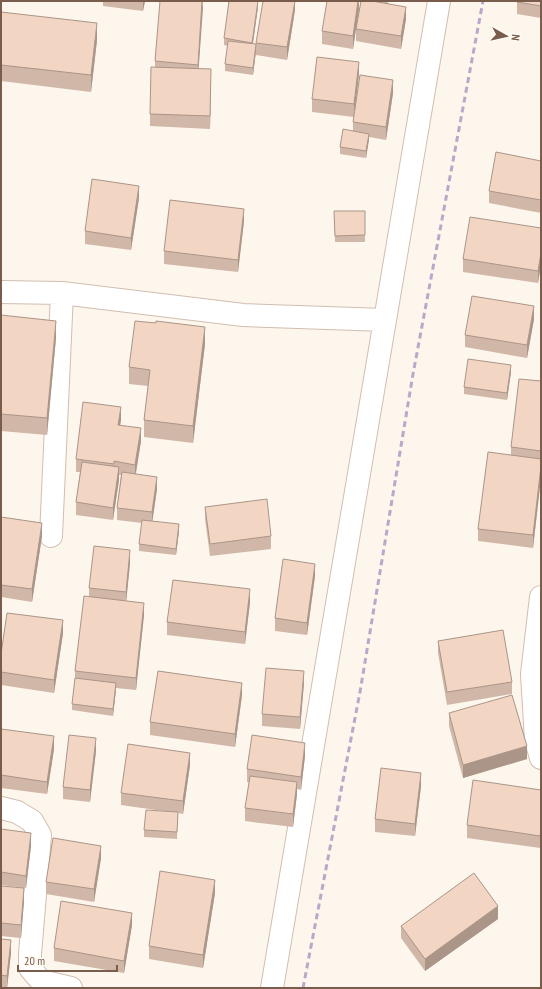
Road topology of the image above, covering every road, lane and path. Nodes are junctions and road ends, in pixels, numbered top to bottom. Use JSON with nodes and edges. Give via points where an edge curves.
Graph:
{"nodes":[{"id":1,"x":439,"y":1,"type":"edge"},
{"id":2,"x":1,"y":292,"type":"edge"},
{"id":3,"x":62,"y":292,"type":"junction"},
{"id":4,"x":385,"y":320,"type":"junction"},
{"id":5,"x":51,"y":536,"type":"dead end"},
{"id":6,"x":541,"y":597,"type":"edge"},
{"id":7,"x":541,"y":758,"type":"edge"},
{"id":8,"x":1,"y":808,"type":"edge"},
{"id":9,"x":71,"y":988,"type":"edge"},
{"id":10,"x":272,"y":988,"type":"edge"}],
"edges":[{"from":1,"to":4,"type":"street"},
{"from":2,"to":3,"type":"street"},
{"from":3,"to":4,"type":"street","via":[[243,314]]},
{"from":3,"to":5,"type":"street"},
{"from":4,"to":10,"type":"street"},
{"from":6,"to":7,"type":"street","via":[[532,674],[536,740]]},
{"from":8,"to":9,"type":"street","via":[[17,812],[32,821],[40,835],[30,968],[41,981]]}]}
